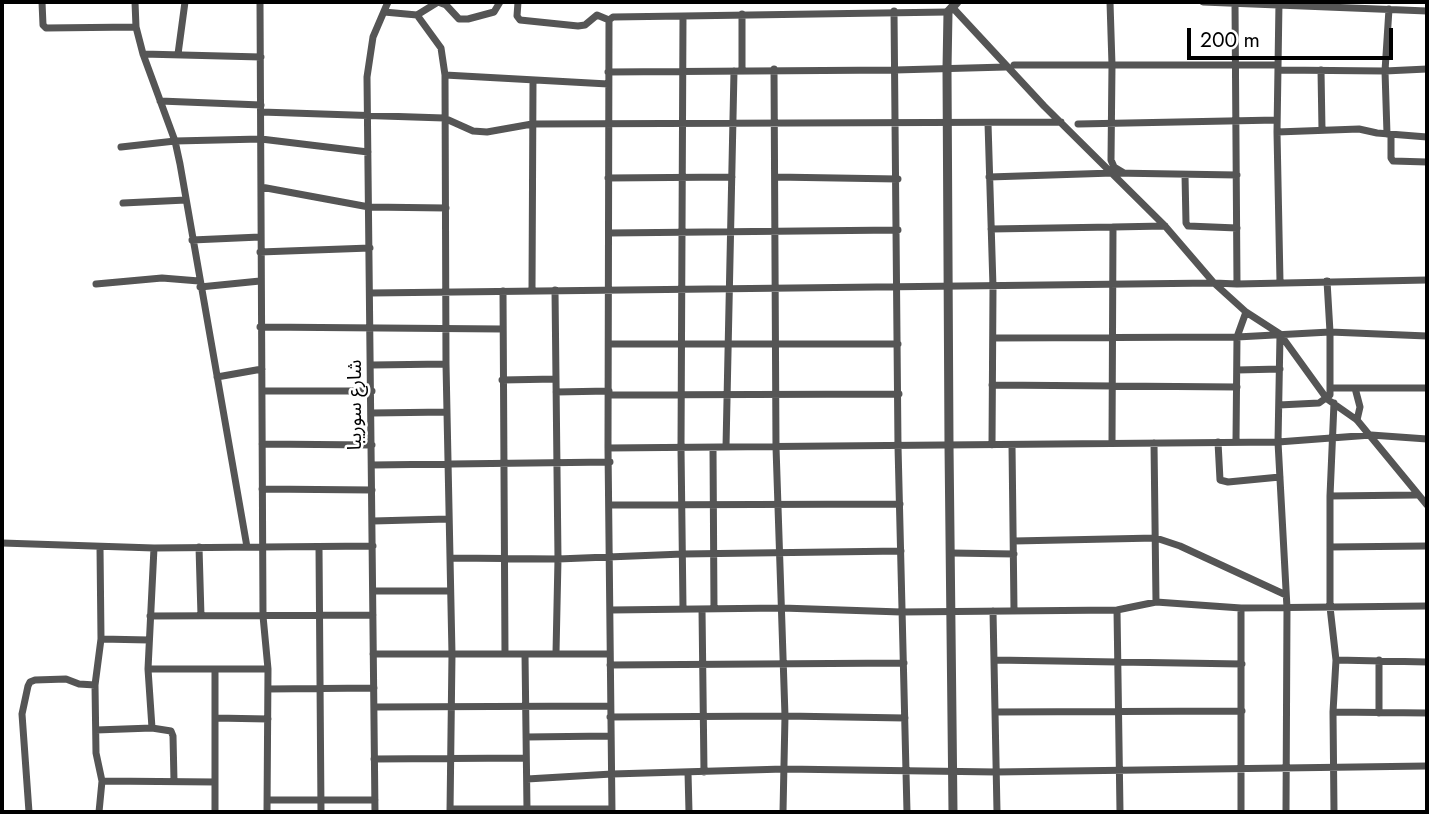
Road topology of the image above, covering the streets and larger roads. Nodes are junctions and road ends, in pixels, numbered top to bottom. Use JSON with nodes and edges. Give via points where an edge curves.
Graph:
{"nodes":[{"id":1,"x":42,"y":2,"type":"edge"},
{"id":2,"x":135,"y":2,"type":"edge"},
{"id":3,"x":185,"y":2,"type":"edge"},
{"id":4,"x":260,"y":2,"type":"edge"},
{"id":5,"x":388,"y":2,"type":"edge"},
{"id":6,"x":500,"y":2,"type":"edge"},
{"id":7,"x":518,"y":2,"type":"edge"},
{"id":8,"x":1110,"y":2,"type":"edge"},
{"id":9,"x":1203,"y":2,"type":"edge"},
{"id":10,"x":1235,"y":3,"type":"edge"},
{"id":11,"x":1279,"y":3,"type":"edge"},
{"id":12,"x":1362,"y":4,"type":"edge"},
{"id":13,"x":953,"y":7,"type":"edge"},
{"id":14,"x":1389,"y":9,"type":"junction"},
{"id":15,"x":894,"y":11,"type":"junction"},
{"id":16,"x":1427,"y":11,"type":"edge"},
{"id":17,"x":384,"y":12,"type":"junction"},
{"id":18,"x":742,"y":14,"type":"junction"},
{"id":19,"x":418,"y":15,"type":"junction"},
{"id":20,"x":683,"y":16,"type":"junction"},
{"id":21,"x":609,"y":20,"type":"junction"},
{"id":22,"x":136,"y":27,"type":"junction"},
{"id":23,"x":143,"y":54,"type":"junction"},
{"id":24,"x":178,"y":54,"type":"junction"},
{"id":25,"x":261,"y":57,"type":"junction"},
{"id":26,"x":1014,"y":65,"type":"dead end"},
{"id":27,"x":1112,"y":65,"type":"junction"},
{"id":28,"x":1235,"y":65,"type":"junction"},
{"id":29,"x":1006,"y":67,"type":"junction"},
{"id":30,"x":1278,"y":67,"type":"junction"},
{"id":31,"x":774,"y":69,"type":"junction"},
{"id":32,"x":947,"y":69,"type":"junction"},
{"id":33,"x":1427,"y":69,"type":"edge"},
{"id":34,"x":895,"y":70,"type":"junction"},
{"id":35,"x":1321,"y":70,"type":"junction"},
{"id":36,"x":682,"y":71,"type":"junction"},
{"id":37,"x":738,"y":71,"type":"junction"},
{"id":38,"x":1385,"y":71,"type":"junction"},
{"id":39,"x":608,"y":72,"type":"junction"},
{"id":40,"x":445,"y":75,"type":"junction"},
{"id":41,"x":533,"y":81,"type":"junction"},
{"id":42,"x":608,"y":84,"type":"junction"},
{"id":43,"x":160,"y":101,"type":"junction"},
{"id":44,"x":261,"y":109,"type":"junction"},
{"id":45,"x":368,"y":115,"type":"junction"},
{"id":46,"x":444,"y":118,"type":"junction"},
{"id":47,"x":1277,"y":120,"type":"junction"},
{"id":48,"x":1061,"y":122,"type":"junction"},
{"id":49,"x":1236,"y":122,"type":"junction"},
{"id":50,"x":948,"y":123,"type":"junction"},
{"id":51,"x":988,"y":123,"type":"junction"},
{"id":52,"x":532,"y":124,"type":"junction"},
{"id":53,"x":681,"y":124,"type":"junction"},
{"id":54,"x":733,"y":124,"type":"junction"},
{"id":55,"x":776,"y":124,"type":"junction"},
{"id":56,"x":897,"y":124,"type":"junction"},
{"id":57,"x":1078,"y":124,"type":"dead end"},
{"id":58,"x":1112,"y":124,"type":"junction"},
{"id":59,"x":608,"y":125,"type":"junction"},
{"id":60,"x":1322,"y":130,"type":"junction"},
{"id":61,"x":1277,"y":132,"type":"junction"},
{"id":62,"x":1389,"y":134,"type":"junction"},
{"id":63,"x":1427,"y":137,"type":"edge"},
{"id":64,"x":261,"y":139,"type":"junction"},
{"id":65,"x":175,"y":141,"type":"junction"},
{"id":66,"x":121,"y":146,"type":"dead end"},
{"id":67,"x":368,"y":152,"type":"junction"},
{"id":68,"x":1427,"y":162,"type":"edge"},
{"id":69,"x":1113,"y":173,"type":"junction"},
{"id":70,"x":1126,"y":175,"type":"junction"},
{"id":71,"x":1185,"y":175,"type":"junction"},
{"id":72,"x":1237,"y":175,"type":"junction"},
{"id":73,"x":732,"y":177,"type":"junction"},
{"id":74,"x":775,"y":177,"type":"junction"},
{"id":75,"x":989,"y":177,"type":"junction"},
{"id":76,"x":608,"y":178,"type":"junction"},
{"id":77,"x":681,"y":178,"type":"junction"},
{"id":78,"x":898,"y":179,"type":"junction"},
{"id":79,"x":261,"y":187,"type":"junction"},
{"id":80,"x":186,"y":200,"type":"junction"},
{"id":81,"x":123,"y":203,"type":"dead end"},
{"id":82,"x":369,"y":207,"type":"junction"},
{"id":83,"x":446,"y":208,"type":"junction"},
{"id":84,"x":1165,"y":226,"type":"junction"},
{"id":85,"x":1113,"y":227,"type":"junction"},
{"id":86,"x":1237,"y":228,"type":"junction"},
{"id":87,"x":991,"y":229,"type":"junction"},
{"id":88,"x":775,"y":230,"type":"junction"},
{"id":89,"x":898,"y":230,"type":"junction"},
{"id":90,"x":681,"y":231,"type":"junction"},
{"id":91,"x":731,"y":231,"type":"junction"},
{"id":92,"x":609,"y":233,"type":"junction"},
{"id":93,"x":260,"y":237,"type":"junction"},
{"id":94,"x":192,"y":240,"type":"junction"},
{"id":95,"x":370,"y":248,"type":"junction"},
{"id":96,"x":260,"y":252,"type":"junction"},
{"id":97,"x":1427,"y":280,"type":"edge"},
{"id":98,"x":260,"y":281,"type":"junction"},
{"id":99,"x":1326,"y":281,"type":"junction"},
{"id":100,"x":1280,"y":282,"type":"junction"},
{"id":101,"x":1214,"y":283,"type":"junction"},
{"id":102,"x":96,"y":284,"type":"dead end"},
{"id":103,"x":200,"y":284,"type":"junction"},
{"id":104,"x":1237,"y":284,"type":"junction"},
{"id":105,"x":1114,"y":285,"type":"junction"},
{"id":106,"x":897,"y":287,"type":"junction"},
{"id":107,"x":949,"y":287,"type":"junction"},
{"id":108,"x":993,"y":287,"type":"junction"},
{"id":109,"x":776,"y":288,"type":"junction"},
{"id":110,"x":683,"y":289,"type":"junction"},
{"id":111,"x":730,"y":289,"type":"junction"},
{"id":112,"x":532,"y":290,"type":"junction"},
{"id":113,"x":555,"y":290,"type":"junction"},
{"id":114,"x":609,"y":290,"type":"junction"},
{"id":115,"x":447,"y":291,"type":"junction"},
{"id":116,"x":503,"y":291,"type":"junction"},
{"id":117,"x":371,"y":293,"type":"junction"},
{"id":118,"x":1245,"y":312,"type":"junction"},
{"id":119,"x":260,"y":327,"type":"junction"},
{"id":120,"x":371,"y":328,"type":"junction"},
{"id":121,"x":446,"y":329,"type":"junction"},
{"id":122,"x":502,"y":329,"type":"junction"},
{"id":123,"x":1330,"y":332,"type":"junction"},
{"id":124,"x":1280,"y":334,"type":"junction"},
{"id":125,"x":1114,"y":336,"type":"junction"},
{"id":126,"x":1427,"y":336,"type":"edge"},
{"id":127,"x":1237,"y":337,"type":"junction"},
{"id":128,"x":993,"y":338,"type":"junction"},
{"id":129,"x":609,"y":344,"type":"junction"},
{"id":130,"x":683,"y":344,"type":"junction"},
{"id":131,"x":728,"y":344,"type":"junction"},
{"id":132,"x":776,"y":344,"type":"junction"},
{"id":133,"x":898,"y":344,"type":"junction"},
{"id":134,"x":446,"y":364,"type":"junction"},
{"id":135,"x":372,"y":365,"type":"junction"},
{"id":136,"x":262,"y":369,"type":"junction"},
{"id":137,"x":1280,"y":369,"type":"junction"},
{"id":138,"x":1237,"y":370,"type":"junction"},
{"id":139,"x":217,"y":377,"type":"junction"},
{"id":140,"x":556,"y":379,"type":"junction"},
{"id":141,"x":502,"y":380,"type":"junction"},
{"id":142,"x":992,"y":385,"type":"junction"},
{"id":143,"x":1114,"y":387,"type":"junction"},
{"id":144,"x":1237,"y":387,"type":"junction"},
{"id":145,"x":1330,"y":388,"type":"junction"},
{"id":146,"x":1355,"y":388,"type":"junction"},
{"id":147,"x":1427,"y":388,"type":"edge"},
{"id":148,"x":262,"y":391,"type":"junction"},
{"id":149,"x":372,"y":391,"type":"junction"},
{"id":150,"x":556,"y":392,"type":"junction"},
{"id":151,"x":609,"y":393,"type":"junction"},
{"id":152,"x":777,"y":393,"type":"junction"},
{"id":153,"x":682,"y":394,"type":"junction"},
{"id":154,"x":728,"y":394,"type":"junction"},
{"id":155,"x":899,"y":394,"type":"junction"},
{"id":156,"x":1330,"y":401,"type":"junction"},
{"id":157,"x":1279,"y":405,"type":"junction"},
{"id":158,"x":447,"y":412,"type":"junction"},
{"id":159,"x":372,"y":413,"type":"junction"},
{"id":160,"x":1357,"y":420,"type":"junction"},
{"id":161,"x":1370,"y":435,"type":"junction"},
{"id":162,"x":1427,"y":439,"type":"edge"},
{"id":163,"x":1331,"y":440,"type":"junction"},
{"id":164,"x":1236,"y":441,"type":"junction"},
{"id":165,"x":1112,"y":442,"type":"junction"},
{"id":166,"x":1218,"y":442,"type":"junction"},
{"id":167,"x":1278,"y":442,"type":"junction"},
{"id":168,"x":1154,"y":443,"type":"junction"},
{"id":169,"x":262,"y":444,"type":"junction"},
{"id":170,"x":372,"y":445,"type":"junction"},
{"id":171,"x":949,"y":445,"type":"junction"},
{"id":172,"x":992,"y":445,"type":"junction"},
{"id":173,"x":1012,"y":445,"type":"junction"},
{"id":174,"x":898,"y":446,"type":"junction"},
{"id":175,"x":726,"y":447,"type":"junction"},
{"id":176,"x":776,"y":447,"type":"junction"},
{"id":177,"x":608,"y":448,"type":"junction"},
{"id":178,"x":681,"y":448,"type":"junction"},
{"id":179,"x":713,"y":448,"type":"junction"},
{"id":180,"x":557,"y":462,"type":"junction"},
{"id":181,"x":610,"y":462,"type":"junction"},
{"id":182,"x":503,"y":463,"type":"junction"},
{"id":183,"x":447,"y":464,"type":"junction"},
{"id":184,"x":372,"y":465,"type":"junction"},
{"id":185,"x":1280,"y":477,"type":"junction"},
{"id":186,"x":262,"y":489,"type":"junction"},
{"id":187,"x":372,"y":490,"type":"junction"},
{"id":188,"x":1416,"y":495,"type":"junction"},
{"id":189,"x":1330,"y":496,"type":"junction"},
{"id":190,"x":779,"y":503,"type":"junction"},
{"id":191,"x":714,"y":504,"type":"junction"},
{"id":192,"x":900,"y":504,"type":"junction"},
{"id":193,"x":610,"y":505,"type":"junction"},
{"id":194,"x":682,"y":505,"type":"junction"},
{"id":195,"x":1427,"y":505,"type":"edge"},
{"id":196,"x":448,"y":519,"type":"junction"},
{"id":197,"x":373,"y":521,"type":"junction"},
{"id":198,"x":1156,"y":538,"type":"junction"},
{"id":199,"x":1014,"y":541,"type":"junction"},
{"id":200,"x":2,"y":543,"type":"edge"},
{"id":201,"x":263,"y":546,"type":"junction"},
{"id":202,"x":373,"y":546,"type":"junction"},
{"id":203,"x":1427,"y":546,"type":"edge"},
{"id":204,"x":100,"y":547,"type":"junction"},
{"id":205,"x":199,"y":547,"type":"junction"},
{"id":206,"x":247,"y":547,"type":"junction"},
{"id":207,"x":319,"y":547,"type":"junction"},
{"id":208,"x":1330,"y":547,"type":"junction"},
{"id":209,"x":154,"y":548,"type":"junction"},
{"id":210,"x":901,"y":551,"type":"junction"},
{"id":211,"x":779,"y":552,"type":"junction"},
{"id":212,"x":715,"y":553,"type":"junction"},
{"id":213,"x":951,"y":553,"type":"junction"},
{"id":214,"x":683,"y":554,"type":"junction"},
{"id":215,"x":1014,"y":554,"type":"junction"},
{"id":216,"x":450,"y":558,"type":"junction"},
{"id":217,"x":610,"y":558,"type":"junction"},
{"id":218,"x":504,"y":559,"type":"junction"},
{"id":219,"x":558,"y":559,"type":"junction"},
{"id":220,"x":373,"y":591,"type":"junction"},
{"id":221,"x":450,"y":591,"type":"junction"},
{"id":222,"x":1286,"y":595,"type":"junction"},
{"id":223,"x":1156,"y":602,"type":"junction"},
{"id":224,"x":1427,"y":606,"type":"edge"},
{"id":225,"x":1330,"y":607,"type":"junction"},
{"id":226,"x":683,"y":608,"type":"junction"},
{"id":227,"x":782,"y":608,"type":"junction"},
{"id":228,"x":1241,"y":608,"type":"junction"},
{"id":229,"x":1287,"y":608,"type":"junction"},
{"id":230,"x":702,"y":609,"type":"junction"},
{"id":231,"x":714,"y":609,"type":"junction"},
{"id":232,"x":611,"y":610,"type":"junction"},
{"id":233,"x":1014,"y":610,"type":"junction"},
{"id":234,"x":1117,"y":610,"type":"junction"},
{"id":235,"x":951,"y":611,"type":"junction"},
{"id":236,"x":993,"y":611,"type":"junction"},
{"id":237,"x":901,"y":612,"type":"junction"},
{"id":238,"x":373,"y":615,"type":"junction"},
{"id":239,"x":150,"y":616,"type":"junction"},
{"id":240,"x":201,"y":616,"type":"junction"},
{"id":241,"x":263,"y":616,"type":"junction"},
{"id":242,"x":319,"y":616,"type":"junction"},
{"id":243,"x":102,"y":639,"type":"junction"},
{"id":244,"x":149,"y":640,"type":"junction"},
{"id":245,"x":556,"y":653,"type":"junction"},
{"id":246,"x":373,"y":654,"type":"junction"},
{"id":247,"x":452,"y":654,"type":"junction"},
{"id":248,"x":505,"y":654,"type":"junction"},
{"id":249,"x":525,"y":654,"type":"junction"},
{"id":250,"x":610,"y":654,"type":"junction"},
{"id":251,"x":995,"y":660,"type":"junction"},
{"id":252,"x":1336,"y":660,"type":"junction"},
{"id":253,"x":1379,"y":660,"type":"junction"},
{"id":254,"x":1117,"y":661,"type":"junction"},
{"id":255,"x":1427,"y":662,"type":"edge"},
{"id":256,"x":783,"y":663,"type":"junction"},
{"id":257,"x":904,"y":663,"type":"junction"},
{"id":258,"x":702,"y":664,"type":"junction"},
{"id":259,"x":1242,"y":664,"type":"junction"},
{"id":260,"x":610,"y":665,"type":"junction"},
{"id":261,"x":148,"y":669,"type":"junction"},
{"id":262,"x":215,"y":669,"type":"junction"},
{"id":263,"x":268,"y":669,"type":"junction"},
{"id":264,"x":95,"y":685,"type":"junction"},
{"id":265,"x":374,"y":688,"type":"junction"},
{"id":266,"x":268,"y":689,"type":"junction"},
{"id":267,"x":321,"y":689,"type":"junction"},
{"id":268,"x":451,"y":706,"type":"junction"},
{"id":269,"x":527,"y":706,"type":"junction"},
{"id":270,"x":610,"y":706,"type":"junction"},
{"id":271,"x":374,"y":707,"type":"junction"},
{"id":272,"x":1242,"y":711,"type":"junction"},
{"id":273,"x":996,"y":712,"type":"junction"},
{"id":274,"x":1333,"y":712,"type":"junction"},
{"id":275,"x":1118,"y":713,"type":"junction"},
{"id":276,"x":1379,"y":713,"type":"junction"},
{"id":277,"x":1427,"y":713,"type":"edge"},
{"id":278,"x":703,"y":716,"type":"junction"},
{"id":279,"x":785,"y":716,"type":"junction"},
{"id":280,"x":215,"y":718,"type":"junction"},
{"id":281,"x":610,"y":718,"type":"junction"},
{"id":282,"x":905,"y":718,"type":"junction"},
{"id":283,"x":268,"y":719,"type":"junction"},
{"id":284,"x":152,"y":728,"type":"junction"},
{"id":285,"x":96,"y":730,"type":"junction"},
{"id":286,"x":610,"y":736,"type":"junction"},
{"id":287,"x":526,"y":737,"type":"junction"},
{"id":288,"x":526,"y":758,"type":"junction"},
{"id":289,"x":374,"y":759,"type":"junction"},
{"id":290,"x":450,"y":760,"type":"junction"},
{"id":291,"x":1427,"y":766,"type":"edge"},
{"id":292,"x":1334,"y":767,"type":"junction"},
{"id":293,"x":1242,"y":768,"type":"junction"},
{"id":294,"x":1284,"y":768,"type":"junction"},
{"id":295,"x":784,"y":769,"type":"junction"},
{"id":296,"x":1119,"y":770,"type":"junction"},
{"id":297,"x":907,"y":771,"type":"junction"},
{"id":298,"x":954,"y":771,"type":"junction"},
{"id":299,"x":688,"y":772,"type":"junction"},
{"id":300,"x":704,"y":772,"type":"junction"},
{"id":301,"x":996,"y":772,"type":"junction"},
{"id":302,"x":612,"y":774,"type":"junction"},
{"id":303,"x":527,"y":779,"type":"junction"},
{"id":304,"x":102,"y":780,"type":"junction"},
{"id":305,"x":174,"y":781,"type":"junction"},
{"id":306,"x":215,"y":782,"type":"junction"},
{"id":307,"x":267,"y":800,"type":"junction"},
{"id":308,"x":321,"y":800,"type":"junction"},
{"id":309,"x":375,"y":800,"type":"junction"},
{"id":310,"x":527,"y":810,"type":"junction"},
{"id":311,"x":450,"y":811,"type":"edge"},
{"id":312,"x":507,"y":811,"type":"edge"},
{"id":313,"x":558,"y":811,"type":"edge"},
{"id":314,"x":612,"y":811,"type":"edge"},
{"id":315,"x":29,"y":812,"type":"edge"},
{"id":316,"x":99,"y":812,"type":"edge"},
{"id":317,"x":215,"y":812,"type":"edge"},
{"id":318,"x":267,"y":812,"type":"edge"},
{"id":319,"x":321,"y":812,"type":"edge"},
{"id":320,"x":375,"y":812,"type":"edge"},
{"id":321,"x":689,"y":812,"type":"edge"},
{"id":322,"x":783,"y":812,"type":"edge"},
{"id":323,"x":907,"y":812,"type":"edge"},
{"id":324,"x":953,"y":812,"type":"edge"},
{"id":325,"x":998,"y":812,"type":"edge"},
{"id":326,"x":1119,"y":812,"type":"edge"},
{"id":327,"x":1241,"y":812,"type":"edge"},
{"id":328,"x":1286,"y":812,"type":"edge"},
{"id":329,"x":1334,"y":812,"type":"edge"}],
"edges":[{"from":1,"to":22,"type":"street","via":[[46,28]]},
{"from":2,"to":22,"type":"street"},
{"from":3,"to":24,"type":"street"},
{"from":4,"to":25,"type":"street"},
{"from":5,"to":17,"type":"street","name":"شارع سوريبا"},
{"from":6,"to":19,"type":"street","via":[[494,12],[468,19],[459,19],[438,2]]},
{"from":7,"to":21,"type":"street","via":[[517,16],[522,21],[581,26],[597,15]]},
{"from":8,"to":27,"type":"street"},
{"from":9,"to":10,"type":"street"},
{"from":10,"to":11,"type":"street"},
{"from":10,"to":28,"type":"street"},
{"from":11,"to":12,"type":"street"},
{"from":11,"to":30,"type":"street"},
{"from":12,"to":14,"type":"street"},
{"from":13,"to":15,"type":"street"},
{"from":13,"to":29,"type":"street"},
{"from":13,"to":32,"type":"street"},
{"from":14,"to":16,"type":"street"},
{"from":14,"to":38,"type":"street"},
{"from":15,"to":18,"type":"street"},
{"from":15,"to":34,"type":"street"},
{"from":17,"to":19,"type":"street"},
{"from":17,"to":45,"type":"street","name":"شارع سوريبا","via":[[369,51]]},
{"from":18,"to":20,"type":"street"},
{"from":18,"to":37,"type":"street"},
{"from":19,"to":40,"type":"street","via":[[441,48]]},
{"from":20,"to":21,"type":"street"},
{"from":20,"to":36,"type":"street"},
{"from":21,"to":39,"type":"street"},
{"from":22,"to":23,"type":"street"},
{"from":23,"to":24,"type":"street"},
{"from":23,"to":43,"type":"street"},
{"from":24,"to":25,"type":"street"},
{"from":25,"to":44,"type":"street"},
{"from":26,"to":27,"type":"street"},
{"from":27,"to":28,"type":"street"},
{"from":27,"to":58,"type":"street"},
{"from":28,"to":30,"type":"street"},
{"from":28,"to":49,"type":"street"},
{"from":29,"to":32,"type":"street"},
{"from":29,"to":48,"type":"street"},
{"from":30,"to":35,"type":"street"},
{"from":30,"to":47,"type":"street"},
{"from":31,"to":34,"type":"street"},
{"from":31,"to":37,"type":"street"},
{"from":31,"to":55,"type":"street"},
{"from":32,"to":34,"type":"street"},
{"from":32,"to":50,"type":"street"},
{"from":33,"to":38,"type":"street"},
{"from":34,"to":56,"type":"street"},
{"from":35,"to":38,"type":"street"},
{"from":35,"to":60,"type":"street"},
{"from":36,"to":37,"type":"street"},
{"from":36,"to":39,"type":"street"},
{"from":36,"to":53,"type":"street"},
{"from":37,"to":54,"type":"street"},
{"from":38,"to":62,"type":"street"},
{"from":39,"to":42,"type":"street"},
{"from":40,"to":41,"type":"street"},
{"from":40,"to":46,"type":"street"},
{"from":41,"to":42,"type":"street"},
{"from":41,"to":52,"type":"street"},
{"from":42,"to":59,"type":"street"},
{"from":43,"to":44,"type":"street"},
{"from":43,"to":65,"type":"street"},
{"from":44,"to":45,"type":"street"},
{"from":44,"to":64,"type":"street"},
{"from":45,"to":46,"type":"street"},
{"from":45,"to":67,"type":"street","name":"شارع سوريبا"},
{"from":46,"to":52,"type":"street","via":[[487,132]]},
{"from":46,"to":83,"type":"street"},
{"from":47,"to":49,"type":"street"},
{"from":47,"to":61,"type":"street"},
{"from":48,"to":51,"type":"street"},
{"from":48,"to":69,"type":"street"},
{"from":49,"to":58,"type":"street"},
{"from":49,"to":72,"type":"street"},
{"from":50,"to":51,"type":"street"},
{"from":50,"to":56,"type":"street"},
{"from":50,"to":107,"type":"street"},
{"from":51,"to":75,"type":"street"},
{"from":52,"to":59,"type":"street"},
{"from":52,"to":112,"type":"street"},
{"from":53,"to":54,"type":"street"},
{"from":53,"to":59,"type":"street"},
{"from":53,"to":77,"type":"street"},
{"from":54,"to":55,"type":"street"},
{"from":54,"to":73,"type":"street"},
{"from":55,"to":56,"type":"street"},
{"from":55,"to":74,"type":"street"},
{"from":56,"to":78,"type":"street"},
{"from":57,"to":58,"type":"street"},
{"from":58,"to":70,"type":"street","via":[[1112,164]]},
{"from":59,"to":76,"type":"street"},
{"from":60,"to":61,"type":"street"},
{"from":60,"to":62,"type":"street"},
{"from":61,"to":100,"type":"street"},
{"from":62,"to":63,"type":"street"},
{"from":62,"to":68,"type":"street","via":[[1393,161]]},
{"from":64,"to":65,"type":"street"},
{"from":64,"to":67,"type":"street"},
{"from":64,"to":79,"type":"street"},
{"from":65,"to":66,"type":"street"},
{"from":65,"to":80,"type":"street"},
{"from":67,"to":82,"type":"street","name":"شارع سوريبا"},
{"from":69,"to":70,"type":"street"},
{"from":69,"to":75,"type":"street"},
{"from":69,"to":84,"type":"street"},
{"from":70,"to":71,"type":"street"},
{"from":71,"to":72,"type":"street"},
{"from":71,"to":86,"type":"street","via":[[1188,226]]},
{"from":72,"to":86,"type":"street"},
{"from":73,"to":77,"type":"street"},
{"from":73,"to":91,"type":"street"},
{"from":74,"to":78,"type":"street"},
{"from":74,"to":88,"type":"street"},
{"from":75,"to":87,"type":"street"},
{"from":76,"to":77,"type":"street"},
{"from":76,"to":92,"type":"street"},
{"from":77,"to":90,"type":"street"},
{"from":78,"to":89,"type":"street"},
{"from":79,"to":82,"type":"street"},
{"from":79,"to":93,"type":"street"},
{"from":80,"to":81,"type":"street"},
{"from":80,"to":94,"type":"street"},
{"from":82,"to":83,"type":"street"},
{"from":82,"to":95,"type":"street","name":"شارع سوريبا"},
{"from":83,"to":115,"type":"street"},
{"from":84,"to":85,"type":"street"},
{"from":84,"to":101,"type":"street"},
{"from":85,"to":87,"type":"street"},
{"from":85,"to":105,"type":"street"},
{"from":86,"to":104,"type":"street"},
{"from":87,"to":108,"type":"street"},
{"from":88,"to":89,"type":"street"},
{"from":88,"to":91,"type":"street"},
{"from":88,"to":109,"type":"street"},
{"from":89,"to":106,"type":"street"},
{"from":90,"to":91,"type":"street"},
{"from":90,"to":92,"type":"street"},
{"from":90,"to":110,"type":"street"},
{"from":91,"to":111,"type":"street"},
{"from":92,"to":114,"type":"street"},
{"from":93,"to":94,"type":"street"},
{"from":93,"to":96,"type":"street"},
{"from":94,"to":103,"type":"street"},
{"from":95,"to":96,"type":"street"},
{"from":95,"to":117,"type":"street","name":"شارع سوريبا"},
{"from":96,"to":98,"type":"street"},
{"from":97,"to":99,"type":"street"},
{"from":98,"to":103,"type":"street"},
{"from":98,"to":119,"type":"street"},
{"from":99,"to":100,"type":"street"},
{"from":99,"to":123,"type":"street"},
{"from":100,"to":104,"type":"street"},
{"from":101,"to":104,"type":"street"},
{"from":101,"to":105,"type":"street"},
{"from":101,"to":118,"type":"street"},
{"from":102,"to":103,"type":"street","via":[[162,278]]},
{"from":103,"to":139,"type":"street"},
{"from":105,"to":108,"type":"street"},
{"from":105,"to":125,"type":"street"},
{"from":106,"to":107,"type":"street"},
{"from":106,"to":109,"type":"street"},
{"from":106,"to":133,"type":"street"},
{"from":107,"to":108,"type":"street"},
{"from":107,"to":171,"type":"street"},
{"from":108,"to":128,"type":"street"},
{"from":109,"to":111,"type":"street"},
{"from":109,"to":132,"type":"street"},
{"from":110,"to":111,"type":"street"},
{"from":110,"to":114,"type":"street"},
{"from":110,"to":130,"type":"street"},
{"from":111,"to":131,"type":"street"},
{"from":112,"to":113,"type":"street"},
{"from":112,"to":116,"type":"street"},
{"from":113,"to":114,"type":"street"},
{"from":113,"to":140,"type":"street"},
{"from":114,"to":129,"type":"street"},
{"from":115,"to":116,"type":"street"},
{"from":115,"to":117,"type":"street"},
{"from":115,"to":121,"type":"street"},
{"from":116,"to":122,"type":"street"},
{"from":117,"to":120,"type":"street","name":"شارع سوريبا"},
{"from":118,"to":124,"type":"street"},
{"from":118,"to":127,"type":"street"},
{"from":119,"to":120,"type":"street"},
{"from":119,"to":136,"type":"street"},
{"from":120,"to":121,"type":"street"},
{"from":120,"to":135,"type":"street","name":"شارع سوريبا"},
{"from":121,"to":122,"type":"street"},
{"from":121,"to":134,"type":"street"},
{"from":122,"to":141,"type":"street"},
{"from":123,"to":124,"type":"street"},
{"from":123,"to":126,"type":"street"},
{"from":123,"to":145,"type":"street"},
{"from":124,"to":127,"type":"street"},
{"from":124,"to":137,"type":"street"},
{"from":124,"to":156,"type":"street"},
{"from":125,"to":127,"type":"street"},
{"from":125,"to":128,"type":"street"},
{"from":125,"to":143,"type":"street"},
{"from":127,"to":138,"type":"street"},
{"from":128,"to":142,"type":"street"},
{"from":129,"to":130,"type":"street"},
{"from":129,"to":151,"type":"street"},
{"from":130,"to":131,"type":"street"},
{"from":130,"to":153,"type":"street"},
{"from":131,"to":132,"type":"street"},
{"from":131,"to":154,"type":"street"},
{"from":132,"to":133,"type":"street"},
{"from":132,"to":152,"type":"street"},
{"from":133,"to":155,"type":"street"},
{"from":134,"to":135,"type":"street"},
{"from":134,"to":158,"type":"street"},
{"from":135,"to":149,"type":"street","name":"شارع سوريبا"},
{"from":136,"to":139,"type":"street"},
{"from":136,"to":148,"type":"street"},
{"from":137,"to":138,"type":"street"},
{"from":137,"to":157,"type":"street"},
{"from":138,"to":144,"type":"street"},
{"from":139,"to":206,"type":"street"},
{"from":140,"to":141,"type":"street"},
{"from":140,"to":150,"type":"street"},
{"from":141,"to":182,"type":"street"},
{"from":142,"to":143,"type":"street"},
{"from":142,"to":172,"type":"street"},
{"from":143,"to":144,"type":"street"},
{"from":143,"to":165,"type":"street"},
{"from":144,"to":164,"type":"street"},
{"from":145,"to":146,"type":"street"},
{"from":145,"to":156,"type":"street"},
{"from":146,"to":147,"type":"street"},
{"from":146,"to":160,"type":"street","via":[[1360,407]]},
{"from":148,"to":149,"type":"street"},
{"from":148,"to":169,"type":"street"},
{"from":149,"to":159,"type":"street","name":"شارع سوريبا"},
{"from":150,"to":151,"type":"street"},
{"from":150,"to":180,"type":"street"},
{"from":151,"to":153,"type":"street"},
{"from":151,"to":177,"type":"street"},
{"from":152,"to":154,"type":"street"},
{"from":152,"to":155,"type":"street"},
{"from":152,"to":176,"type":"street"},
{"from":153,"to":154,"type":"street"},
{"from":153,"to":178,"type":"street"},
{"from":154,"to":175,"type":"street"},
{"from":155,"to":174,"type":"street"},
{"from":156,"to":157,"type":"street"},
{"from":156,"to":160,"type":"street"},
{"from":156,"to":163,"type":"street"},
{"from":157,"to":167,"type":"street"},
{"from":158,"to":159,"type":"street"},
{"from":158,"to":183,"type":"street"},
{"from":159,"to":170,"type":"street","name":"شارع سوريبا"},
{"from":160,"to":161,"type":"street"},
{"from":161,"to":162,"type":"street"},
{"from":161,"to":163,"type":"street"},
{"from":161,"to":188,"type":"street"},
{"from":163,"to":167,"type":"street"},
{"from":163,"to":189,"type":"street"},
{"from":164,"to":166,"type":"street"},
{"from":164,"to":167,"type":"street"},
{"from":165,"to":168,"type":"street"},
{"from":165,"to":173,"type":"street"},
{"from":166,"to":168,"type":"street"},
{"from":166,"to":185,"type":"street","via":[[1220,480]]},
{"from":167,"to":185,"type":"street"},
{"from":168,"to":198,"type":"street"},
{"from":169,"to":170,"type":"street"},
{"from":169,"to":186,"type":"street"},
{"from":170,"to":184,"type":"street","name":"شارع سوريبا"},
{"from":171,"to":172,"type":"street"},
{"from":171,"to":174,"type":"street"},
{"from":171,"to":213,"type":"street"},
{"from":172,"to":173,"type":"street"},
{"from":173,"to":199,"type":"street"},
{"from":174,"to":176,"type":"street"},
{"from":174,"to":192,"type":"street"},
{"from":175,"to":176,"type":"street"},
{"from":175,"to":179,"type":"street"},
{"from":176,"to":190,"type":"street"},
{"from":177,"to":178,"type":"street"},
{"from":177,"to":181,"type":"street"},
{"from":178,"to":179,"type":"street"},
{"from":178,"to":194,"type":"street"},
{"from":179,"to":191,"type":"street"},
{"from":180,"to":181,"type":"street"},
{"from":180,"to":182,"type":"street"},
{"from":180,"to":219,"type":"street"},
{"from":181,"to":193,"type":"street"},
{"from":182,"to":183,"type":"street"},
{"from":182,"to":218,"type":"street"},
{"from":183,"to":184,"type":"street"},
{"from":183,"to":196,"type":"street"},
{"from":184,"to":187,"type":"street","name":"شارع سوريبا"},
{"from":185,"to":222,"type":"street"},
{"from":186,"to":187,"type":"street"},
{"from":186,"to":201,"type":"street"},
{"from":187,"to":197,"type":"street","name":"شارع سوريبا"},
{"from":188,"to":189,"type":"street"},
{"from":188,"to":195,"type":"street"},
{"from":189,"to":208,"type":"street"},
{"from":190,"to":191,"type":"street"},
{"from":190,"to":192,"type":"street"},
{"from":190,"to":211,"type":"street"},
{"from":191,"to":194,"type":"street"},
{"from":191,"to":212,"type":"street"},
{"from":192,"to":210,"type":"street"},
{"from":193,"to":194,"type":"street"},
{"from":193,"to":217,"type":"street"},
{"from":194,"to":214,"type":"street"},
{"from":196,"to":197,"type":"street"},
{"from":196,"to":216,"type":"street"},
{"from":197,"to":202,"type":"street","name":"شارع سوريبا"},
{"from":198,"to":199,"type":"street"},
{"from":198,"to":222,"type":"street"},
{"from":198,"to":223,"type":"street"},
{"from":199,"to":215,"type":"street"},
{"from":200,"to":204,"type":"street"},
{"from":201,"to":206,"type":"street"},
{"from":201,"to":207,"type":"street"},
{"from":201,"to":241,"type":"street"},
{"from":202,"to":207,"type":"street"},
{"from":202,"to":220,"type":"street","name":"شارع سوريبا"},
{"from":203,"to":208,"type":"street"},
{"from":204,"to":209,"type":"street"},
{"from":204,"to":243,"type":"street"},
{"from":205,"to":206,"type":"street"},
{"from":205,"to":209,"type":"street"},
{"from":205,"to":240,"type":"street"},
{"from":207,"to":242,"type":"street"},
{"from":208,"to":225,"type":"street"},
{"from":209,"to":239,"type":"street"},
{"from":210,"to":211,"type":"street"},
{"from":210,"to":237,"type":"street"},
{"from":211,"to":212,"type":"street"},
{"from":211,"to":227,"type":"street"},
{"from":212,"to":214,"type":"street"},
{"from":212,"to":231,"type":"street"},
{"from":213,"to":215,"type":"street"},
{"from":213,"to":235,"type":"street"},
{"from":214,"to":217,"type":"street"},
{"from":214,"to":226,"type":"street"},
{"from":215,"to":233,"type":"street"},
{"from":216,"to":218,"type":"street"},
{"from":216,"to":221,"type":"street"},
{"from":217,"to":219,"type":"street"},
{"from":217,"to":232,"type":"street"},
{"from":218,"to":219,"type":"street"},
{"from":218,"to":248,"type":"street"},
{"from":219,"to":245,"type":"street"},
{"from":220,"to":221,"type":"street"},
{"from":220,"to":238,"type":"street","name":"شارع سوريبا"},
{"from":221,"to":247,"type":"street"},
{"from":222,"to":229,"type":"street"},
{"from":223,"to":228,"type":"street"},
{"from":223,"to":234,"type":"street"},
{"from":224,"to":225,"type":"street"},
{"from":225,"to":229,"type":"street"},
{"from":225,"to":252,"type":"street"},
{"from":226,"to":230,"type":"street"},
{"from":226,"to":232,"type":"street"},
{"from":227,"to":231,"type":"street"},
{"from":227,"to":237,"type":"street"},
{"from":227,"to":256,"type":"street"},
{"from":228,"to":229,"type":"street"},
{"from":228,"to":259,"type":"street"},
{"from":229,"to":294,"type":"street"},
{"from":230,"to":231,"type":"street"},
{"from":230,"to":258,"type":"street"},
{"from":232,"to":250,"type":"street"},
{"from":233,"to":234,"type":"street"},
{"from":233,"to":236,"type":"street"},
{"from":234,"to":254,"type":"street"},
{"from":235,"to":236,"type":"street"},
{"from":235,"to":237,"type":"street"},
{"from":235,"to":298,"type":"street"},
{"from":236,"to":251,"type":"street"},
{"from":237,"to":257,"type":"street"},
{"from":238,"to":242,"type":"street"},
{"from":238,"to":246,"type":"street","name":"شارع سوريبا"},
{"from":239,"to":240,"type":"street"},
{"from":239,"to":244,"type":"street"},
{"from":240,"to":241,"type":"street"},
{"from":241,"to":242,"type":"street"},
{"from":241,"to":263,"type":"street"},
{"from":242,"to":267,"type":"street"},
{"from":243,"to":244,"type":"street"},
{"from":243,"to":264,"type":"street"},
{"from":244,"to":261,"type":"street"},
{"from":245,"to":249,"type":"street"},
{"from":245,"to":250,"type":"street"},
{"from":246,"to":247,"type":"street"},
{"from":246,"to":265,"type":"street","name":"شارع سوريبا"},
{"from":247,"to":248,"type":"street"},
{"from":247,"to":268,"type":"street"},
{"from":248,"to":249,"type":"street"},
{"from":249,"to":269,"type":"street"},
{"from":250,"to":260,"type":"street"},
{"from":251,"to":254,"type":"street"},
{"from":251,"to":273,"type":"street"},
{"from":252,"to":253,"type":"street"},
{"from":252,"to":274,"type":"street"},
{"from":253,"to":255,"type":"street"},
{"from":253,"to":276,"type":"street"},
{"from":254,"to":259,"type":"street"},
{"from":254,"to":275,"type":"street"},
{"from":256,"to":257,"type":"street"},
{"from":256,"to":258,"type":"street"},
{"from":256,"to":279,"type":"street"},
{"from":257,"to":282,"type":"street"},
{"from":258,"to":260,"type":"street"},
{"from":258,"to":278,"type":"street"},
{"from":259,"to":272,"type":"street"},
{"from":260,"to":270,"type":"street"},
{"from":261,"to":262,"type":"street"},
{"from":261,"to":284,"type":"street"},
{"from":262,"to":263,"type":"street"},
{"from":262,"to":280,"type":"street"},
{"from":263,"to":266,"type":"street"},
{"from":264,"to":285,"type":"street"},
{"from":264,"to":315,"type":"street","via":[[65,679],[35,680],[28,686],[22,714]]},
{"from":265,"to":267,"type":"street"},
{"from":265,"to":271,"type":"street","name":"شارع سوريبا"},
{"from":266,"to":267,"type":"street"},
{"from":266,"to":283,"type":"street"},
{"from":267,"to":308,"type":"street"},
{"from":268,"to":269,"type":"street"},
{"from":268,"to":271,"type":"street"},
{"from":268,"to":290,"type":"street"},
{"from":269,"to":270,"type":"street"},
{"from":269,"to":287,"type":"street"},
{"from":270,"to":281,"type":"street"},
{"from":271,"to":289,"type":"street","name":"شارع سوريبا"},
{"from":272,"to":275,"type":"street"},
{"from":272,"to":293,"type":"street"},
{"from":273,"to":275,"type":"street"},
{"from":273,"to":301,"type":"street"},
{"from":274,"to":276,"type":"street"},
{"from":274,"to":292,"type":"street"},
{"from":275,"to":296,"type":"street"},
{"from":276,"to":277,"type":"street"},
{"from":278,"to":279,"type":"street"},
{"from":278,"to":281,"type":"street"},
{"from":278,"to":300,"type":"street"},
{"from":279,"to":282,"type":"street"},
{"from":279,"to":295,"type":"street"},
{"from":280,"to":283,"type":"street"},
{"from":280,"to":306,"type":"street"},
{"from":281,"to":286,"type":"street"},
{"from":282,"to":297,"type":"street"},
{"from":283,"to":307,"type":"street"},
{"from":284,"to":285,"type":"street"},
{"from":284,"to":305,"type":"street","via":[[169,730],[173,736]]},
{"from":285,"to":304,"type":"street"},
{"from":286,"to":287,"type":"street"},
{"from":286,"to":302,"type":"street"},
{"from":287,"to":288,"type":"street"},
{"from":288,"to":290,"type":"street"},
{"from":288,"to":303,"type":"street"},
{"from":289,"to":290,"type":"street"},
{"from":289,"to":309,"type":"street","name":"شارع سوريبا"},
{"from":290,"to":311,"type":"street"},
{"from":291,"to":292,"type":"street"},
{"from":292,"to":294,"type":"street"},
{"from":292,"to":329,"type":"street"},
{"from":293,"to":294,"type":"street"},
{"from":293,"to":296,"type":"street"},
{"from":293,"to":327,"type":"street"},
{"from":294,"to":328,"type":"street"},
{"from":295,"to":297,"type":"street"},
{"from":295,"to":300,"type":"street"},
{"from":295,"to":322,"type":"street"},
{"from":296,"to":301,"type":"street"},
{"from":296,"to":326,"type":"street"},
{"from":297,"to":298,"type":"street"},
{"from":297,"to":323,"type":"street"},
{"from":298,"to":301,"type":"street"},
{"from":298,"to":324,"type":"street"},
{"from":299,"to":300,"type":"street"},
{"from":299,"to":302,"type":"street"},
{"from":299,"to":321,"type":"street"},
{"from":301,"to":325,"type":"street"},
{"from":302,"to":303,"type":"street"},
{"from":302,"to":314,"type":"street"},
{"from":303,"to":310,"type":"street"},
{"from":304,"to":305,"type":"street"},
{"from":304,"to":316,"type":"street"},
{"from":305,"to":306,"type":"street"},
{"from":306,"to":317,"type":"street"},
{"from":307,"to":308,"type":"street"},
{"from":307,"to":318,"type":"street"},
{"from":308,"to":309,"type":"street"},
{"from":308,"to":319,"type":"street"},
{"from":309,"to":320,"type":"street","name":"شارع سوريبا"},
{"from":310,"to":312,"type":"street"},
{"from":310,"to":313,"type":"street"},
{"from":311,"to":312,"type":"street"},
{"from":313,"to":314,"type":"street"}]}
